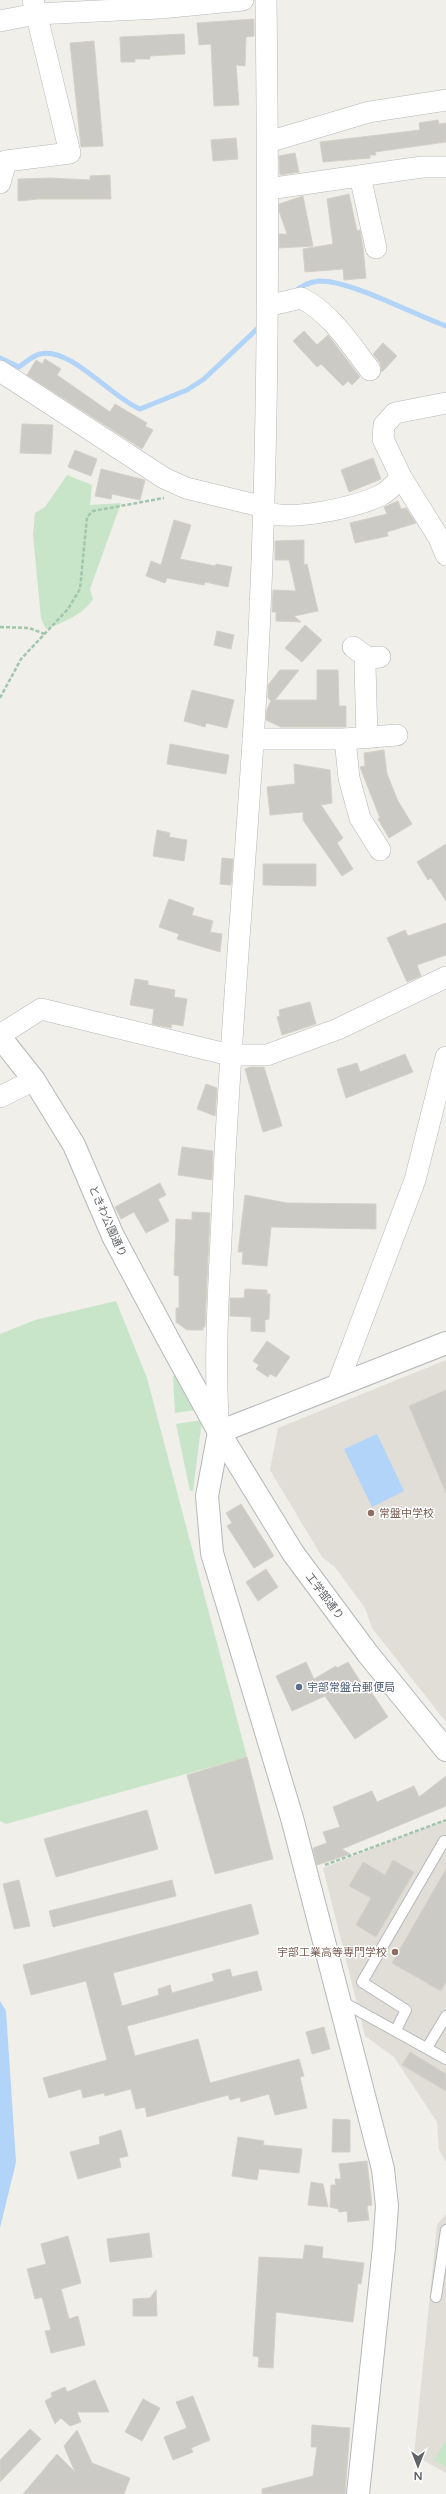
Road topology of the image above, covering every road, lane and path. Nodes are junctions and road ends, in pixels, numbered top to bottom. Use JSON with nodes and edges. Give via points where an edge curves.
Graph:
{"nodes":[{"id":1,"x":242,"y":0,"type":"edge"},
{"id":2,"x":266,"y":0,"type":"edge"},
{"id":3,"x":160,"y":4,"type":"edge"},
{"id":4,"x":34,"y":7,"type":"edge"},
{"id":5,"x":0,"y":21,"type":"edge"},
{"id":6,"x":446,"y":100,"type":"edge"},
{"id":7,"x":268,"y":142,"type":"junction"},
{"id":8,"x":446,"y":167,"type":"edge"},
{"id":9,"x":360,"y":176,"type":"junction"},
{"id":10,"x":0,"y":182,"type":"edge"},
{"id":11,"x":268,"y":189,"type":"junction"},
{"id":12,"x":376,"y":248,"type":"dead end"},
{"id":13,"x":267,"y":306,"type":"junction"},
{"id":14,"x":370,"y":370,"type":"dead end"},
{"id":15,"x":0,"y":372,"type":"edge"},
{"id":16,"x":446,"y":403,"type":"edge"},
{"id":17,"x":401,"y":477,"type":"junction"},
{"id":18,"x":186,"y":488,"type":"junction"},
{"id":19,"x":264,"y":510,"type":"junction"},
{"id":20,"x":446,"y":555,"type":"edge"},
{"id":21,"x":0,"y":626,"type":"edge"},
{"id":22,"x":45,"y":634,"type":"junction"},
{"id":23,"x":367,"y":654,"type":"dead end"},
{"id":24,"x":0,"y":698,"type":"edge"},
{"id":25,"x":397,"y":735,"type":"dead end"},
{"id":26,"x":367,"y":738,"type":"junction"},
{"id":27,"x":253,"y":739,"type":"junction"},
{"id":28,"x":345,"y":739,"type":"junction"},
{"id":29,"x":380,"y":850,"type":"dead end"},
{"id":30,"x":446,"y":978,"type":"edge"},
{"id":31,"x":0,"y":1036,"type":"edge"},
{"id":32,"x":230,"y":1056,"type":"junction"},
{"id":33,"x":446,"y":1057,"type":"edge"},
{"id":34,"x":34,"y":1080,"type":"junction"},
{"id":35,"x":0,"y":1097,"type":"edge"},
{"id":36,"x":446,"y":1343,"type":"edge"},
{"id":37,"x":337,"y":1386,"type":"junction"},
{"id":38,"x":219,"y":1432,"type":"junction"},
{"id":39,"x":446,"y":1750,"type":"edge"},
{"id":40,"x":446,"y":1820,"type":"edge"},
{"id":41,"x":446,"y":1842,"type":"edge"},
{"id":42,"x":306,"y":1872,"type":"junction"},
{"id":43,"x":341,"y":2001,"type":"junction"},
{"id":44,"x":446,"y":2016,"type":"edge"},
{"id":45,"x":396,"y":2030,"type":"junction"},
{"id":46,"x":427,"y":2048,"type":"junction"},
{"id":47,"x":446,"y":2059,"type":"edge"},
{"id":48,"x":446,"y":2230,"type":"edge"},
{"id":49,"x":436,"y":2297,"type":"dead end"},
{"id":50,"x":358,"y":2494,"type":"edge"}],
"edges":[{"from":1,"to":3,"type":"street"},
{"from":2,"to":7,"type":"street"},
{"from":3,"to":4,"type":"street"},
{"from":4,"to":5,"type":"street"},
{"from":4,"to":10,"type":"street","via":[[70,153],[6,161]]},
{"from":6,"to":7,"type":"street","via":[[369,112]]},
{"from":7,"to":11,"type":"street"},
{"from":8,"to":9,"type":"street","via":[[422,167]]},
{"from":9,"to":11,"type":"street"},
{"from":9,"to":12,"type":"street"},
{"from":11,"to":13,"type":"street"},
{"from":13,"to":14,"type":"street","via":[[301,298],[312,303],[342,332]]},
{"from":13,"to":19,"type":"street"},
{"from":15,"to":18,"type":"street","via":[[164,478]]},
{"from":16,"to":17,"type":"street","via":[[395,413],[384,425],[383,439]]},
{"from":17,"to":19,"type":"street","via":[[382,495],[334,510],[288,515],[271,515]]},
{"from":17,"to":20,"type":"street","via":[[439,538]]},
{"from":18,"to":19,"type":"street"},
{"from":18,"to":22,"type":"path","via":[[160,500],[93,511],[87,517],[80,590],[68,609]]},
{"from":19,"to":27,"type":"street"},
{"from":21,"to":22,"type":"path","via":[[29,628]]},
{"from":22,"to":24,"type":"path","via":[[21,659]]},
{"from":23,"to":26,"type":"street"},
{"from":25,"to":26,"type":"street"},
{"from":26,"to":28,"type":"street"},
{"from":27,"to":28,"type":"street"},
{"from":27,"to":32,"type":"street"},
{"from":28,"to":29,"type":"street","via":[[349,778],[360,818]]},
{"from":30,"to":32,"type":"street","via":[[338,1028],[267,1056]]},
{"from":31,"to":32,"type":"street","via":[[41,1009]]},
{"from":31,"to":34,"type":"street","name":"ときわ公園通り"},
{"from":32,"to":38,"type":"street","via":[[215,1361]]},
{"from":33,"to":37,"type":"street","via":[[415,1180]]},
{"from":34,"to":35,"type":"street"},
{"from":34,"to":38,"type":"street","name":"ときわ公園通り","via":[[74,1145],[113,1236]]},
{"from":36,"to":37,"type":"street"},
{"from":37,"to":38,"type":"street"},
{"from":38,"to":39,"type":"street","name":"工学部通り","via":[[293,1553],[368,1654]]},
{"from":38,"to":42,"type":"street","via":[[207,1496],[212,1553]]},
{"from":40,"to":42,"type":"path"},
{"from":41,"to":45,"type":"lane","via":[[444,1841],[362,1982],[406,2010]]},
{"from":42,"to":43,"type":"street"},
{"from":43,"to":45,"type":"lane"},
{"from":43,"to":50,"type":"street","via":[[383,2169],[386,2206]]},
{"from":44,"to":46,"type":"lane"},
{"from":45,"to":46,"type":"lane"},
{"from":46,"to":47,"type":"lane"},
{"from":48,"to":49,"type":"lane"}]}
